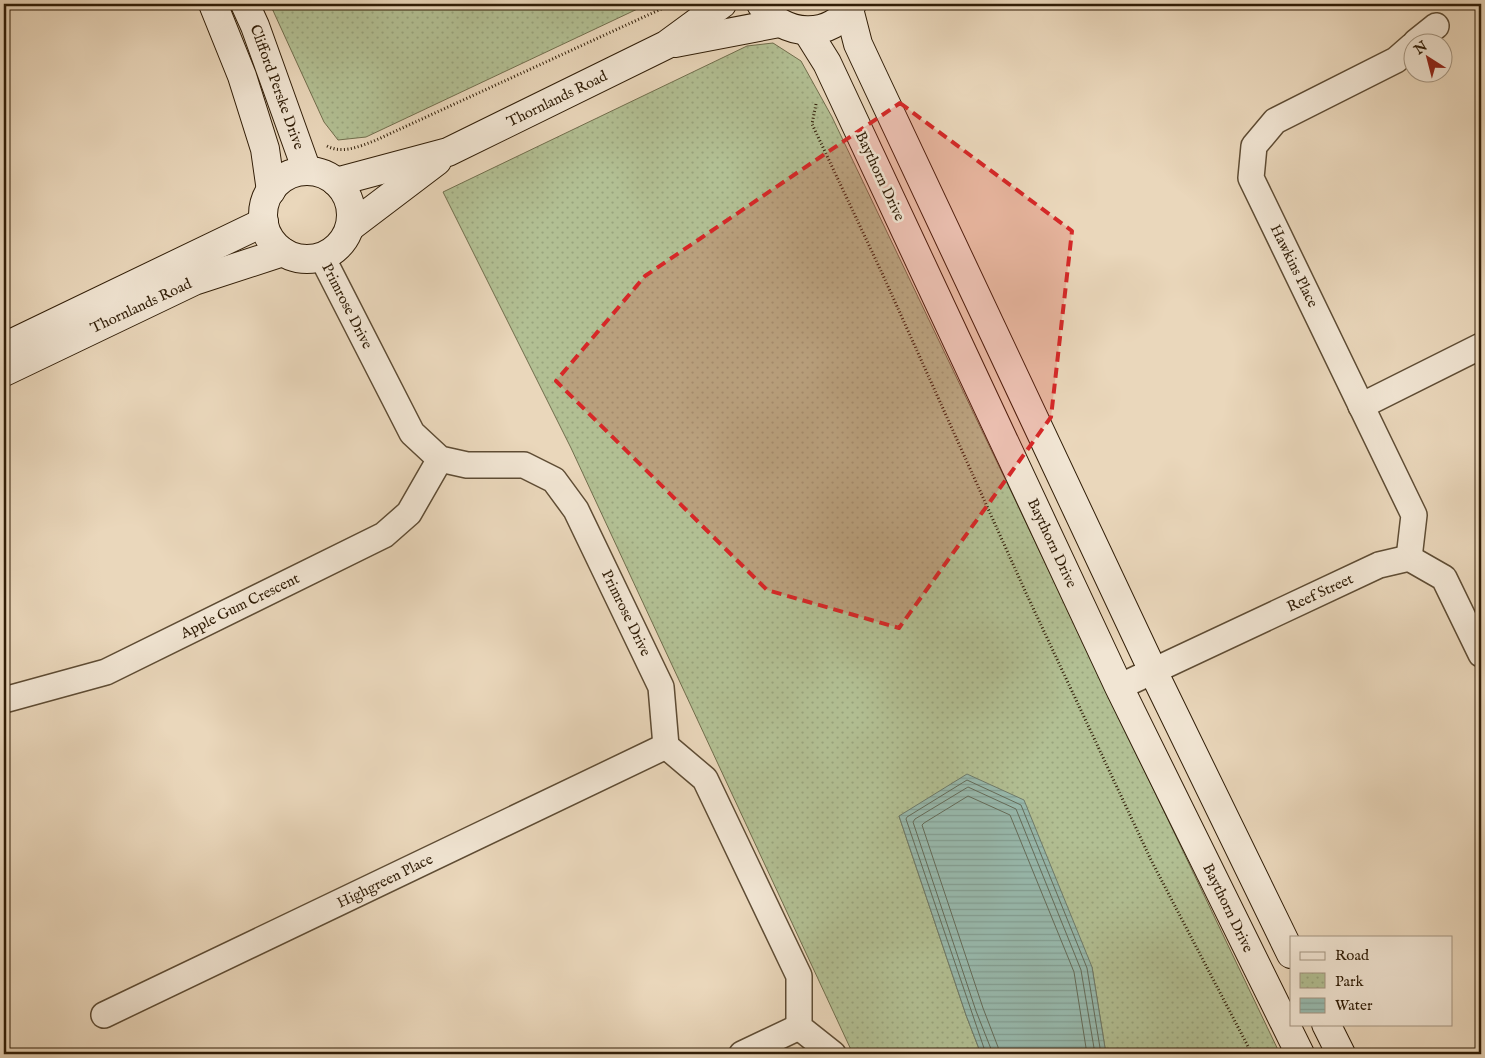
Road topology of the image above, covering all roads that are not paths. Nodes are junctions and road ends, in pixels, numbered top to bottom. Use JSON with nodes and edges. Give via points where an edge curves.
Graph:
{"nodes":[{"id":1,"x":213,"y":4,"type":"edge"},
{"id":2,"x":244,"y":4,"type":"edge"},
{"id":3,"x":722,"y":4,"type":"edge"},
{"id":4,"x":851,"y":6,"type":"edge"},
{"id":5,"x":770,"y":13,"type":"edge"},
{"id":6,"x":1436,"y":26,"type":"dead end"},
{"id":7,"x":807,"y":31,"type":"junction"},
{"id":8,"x":1428,"y":32,"type":"edge"},
{"id":9,"x":666,"y":45,"type":"junction"},
{"id":10,"x":1402,"y":55,"type":"edge"},
{"id":11,"x":448,"y":152,"type":"junction"},
{"id":12,"x":307,"y":171,"type":"junction"},
{"id":13,"x":336,"y":182,"type":"junction"},
{"id":14,"x":271,"y":191,"type":"junction"},
{"id":15,"x":264,"y":222,"type":"junction"},
{"id":16,"x":350,"y":227,"type":"junction"},
{"id":17,"x":283,"y":252,"type":"junction"},
{"id":18,"x":322,"y":256,"type":"junction"},
{"id":19,"x":1481,"y":346,"type":"edge"},
{"id":20,"x":4,"y":347,"type":"edge"},
{"id":21,"x":4,"y":372,"type":"edge"},
{"id":22,"x":1361,"y":406,"type":"junction"},
{"id":23,"x":440,"y":460,"type":"junction"},
{"id":24,"x":1409,"y":558,"type":"junction"},
{"id":25,"x":1481,"y":654,"type":"edge"},
{"id":26,"x":1153,"y":672,"type":"junction"},
{"id":27,"x":1119,"y":687,"type":"junction"},
{"id":28,"x":4,"y":700,"type":"edge"},
{"id":29,"x":666,"y":746,"type":"junction"},
{"id":30,"x":1290,"y":952,"type":"edge"},
{"id":31,"x":104,"y":1015,"type":"dead end"},
{"id":32,"x":1327,"y":1026,"type":"edge"},
{"id":33,"x":799,"y":1027,"type":"junction"},
{"id":34,"x":742,"y":1054,"type":"edge"},
{"id":35,"x":833,"y":1054,"type":"edge"},
{"id":36,"x":1300,"y":1054,"type":"edge"},
{"id":37,"x":1341,"y":1054,"type":"edge"}],
"edges":[{"from":1,"to":14,"type":"street","name":"Clifford Perske Drive","via":[[242,76],[266,149]]},
{"from":2,"to":12,"type":"street","name":"Clifford Perske Drive","via":[[255,26]]},
{"from":3,"to":9,"type":"street","name":"Thornlands Road"},
{"from":4,"to":7,"type":"street","via":[[838,20],[823,28]]},
{"from":4,"to":26,"type":"street","via":[[858,44]]},
{"from":5,"to":7,"type":"street","name":"Thornlands Road","via":[[792,29]]},
{"from":5,"to":9,"type":"street","name":"Thornlands Road"},
{"from":6,"to":8,"type":"street"},
{"from":7,"to":27,"type":"street","name":"Baythorn Drive","via":[[841,91]]},
{"from":9,"to":11,"type":"street","name":"Thornlands Road"},
{"from":10,"to":22,"type":"street","name":"Hawkins Place","via":[[1275,121],[1254,146],[1251,178]]},
{"from":11,"to":13,"type":"street","name":"Thornlands Road"},
{"from":11,"to":16,"type":"street","name":"Thornlands Road"},
{"from":12,"to":13,"type":"street","via":[[318,172]]},
{"from":12,"to":14,"type":"street","via":[[280,181]]},
{"from":13,"to":16,"type":"street","via":[[350,203]]},
{"from":14,"to":15,"type":"street","via":[[264,207]]},
{"from":15,"to":17,"type":"street","via":[[270,239]]},
{"from":15,"to":20,"type":"street","name":"Thornlands Road"},
{"from":16,"to":18,"type":"street","via":[[344,240]]},
{"from":17,"to":18,"type":"street","via":[[295,258]]},
{"from":17,"to":21,"type":"street","name":"Thornlands Road","via":[[194,281]]},
{"from":18,"to":23,"type":"street","name":"Primrose Drive","via":[[412,434]]},
{"from":19,"to":22,"type":"street"},
{"from":22,"to":24,"type":"street","name":"Hawkins Place","via":[[1414,515]]},
{"from":23,"to":28,"type":"street","name":"Apple Gum Crescent","via":[[409,513],[384,535],[106,672]]},
{"from":23,"to":29,"type":"street","name":"Primrose Drive","via":[[467,465],[524,465],[554,480],[576,510],[661,687]]},
{"from":24,"to":25,"type":"street","via":[[1444,578]]},
{"from":24,"to":26,"type":"street","name":"Reef Street","via":[[1379,565]]},
{"from":26,"to":27,"type":"street","name":"Reef Street"},
{"from":26,"to":30,"type":"street"},
{"from":27,"to":36,"type":"street","name":"Baythorn Drive"},
{"from":29,"to":31,"type":"street","name":"Highgreen Place"},
{"from":29,"to":33,"type":"street","via":[[705,778],[799,976]]},
{"from":32,"to":37,"type":"street"},
{"from":33,"to":34,"type":"street"},
{"from":33,"to":35,"type":"street"}]}
